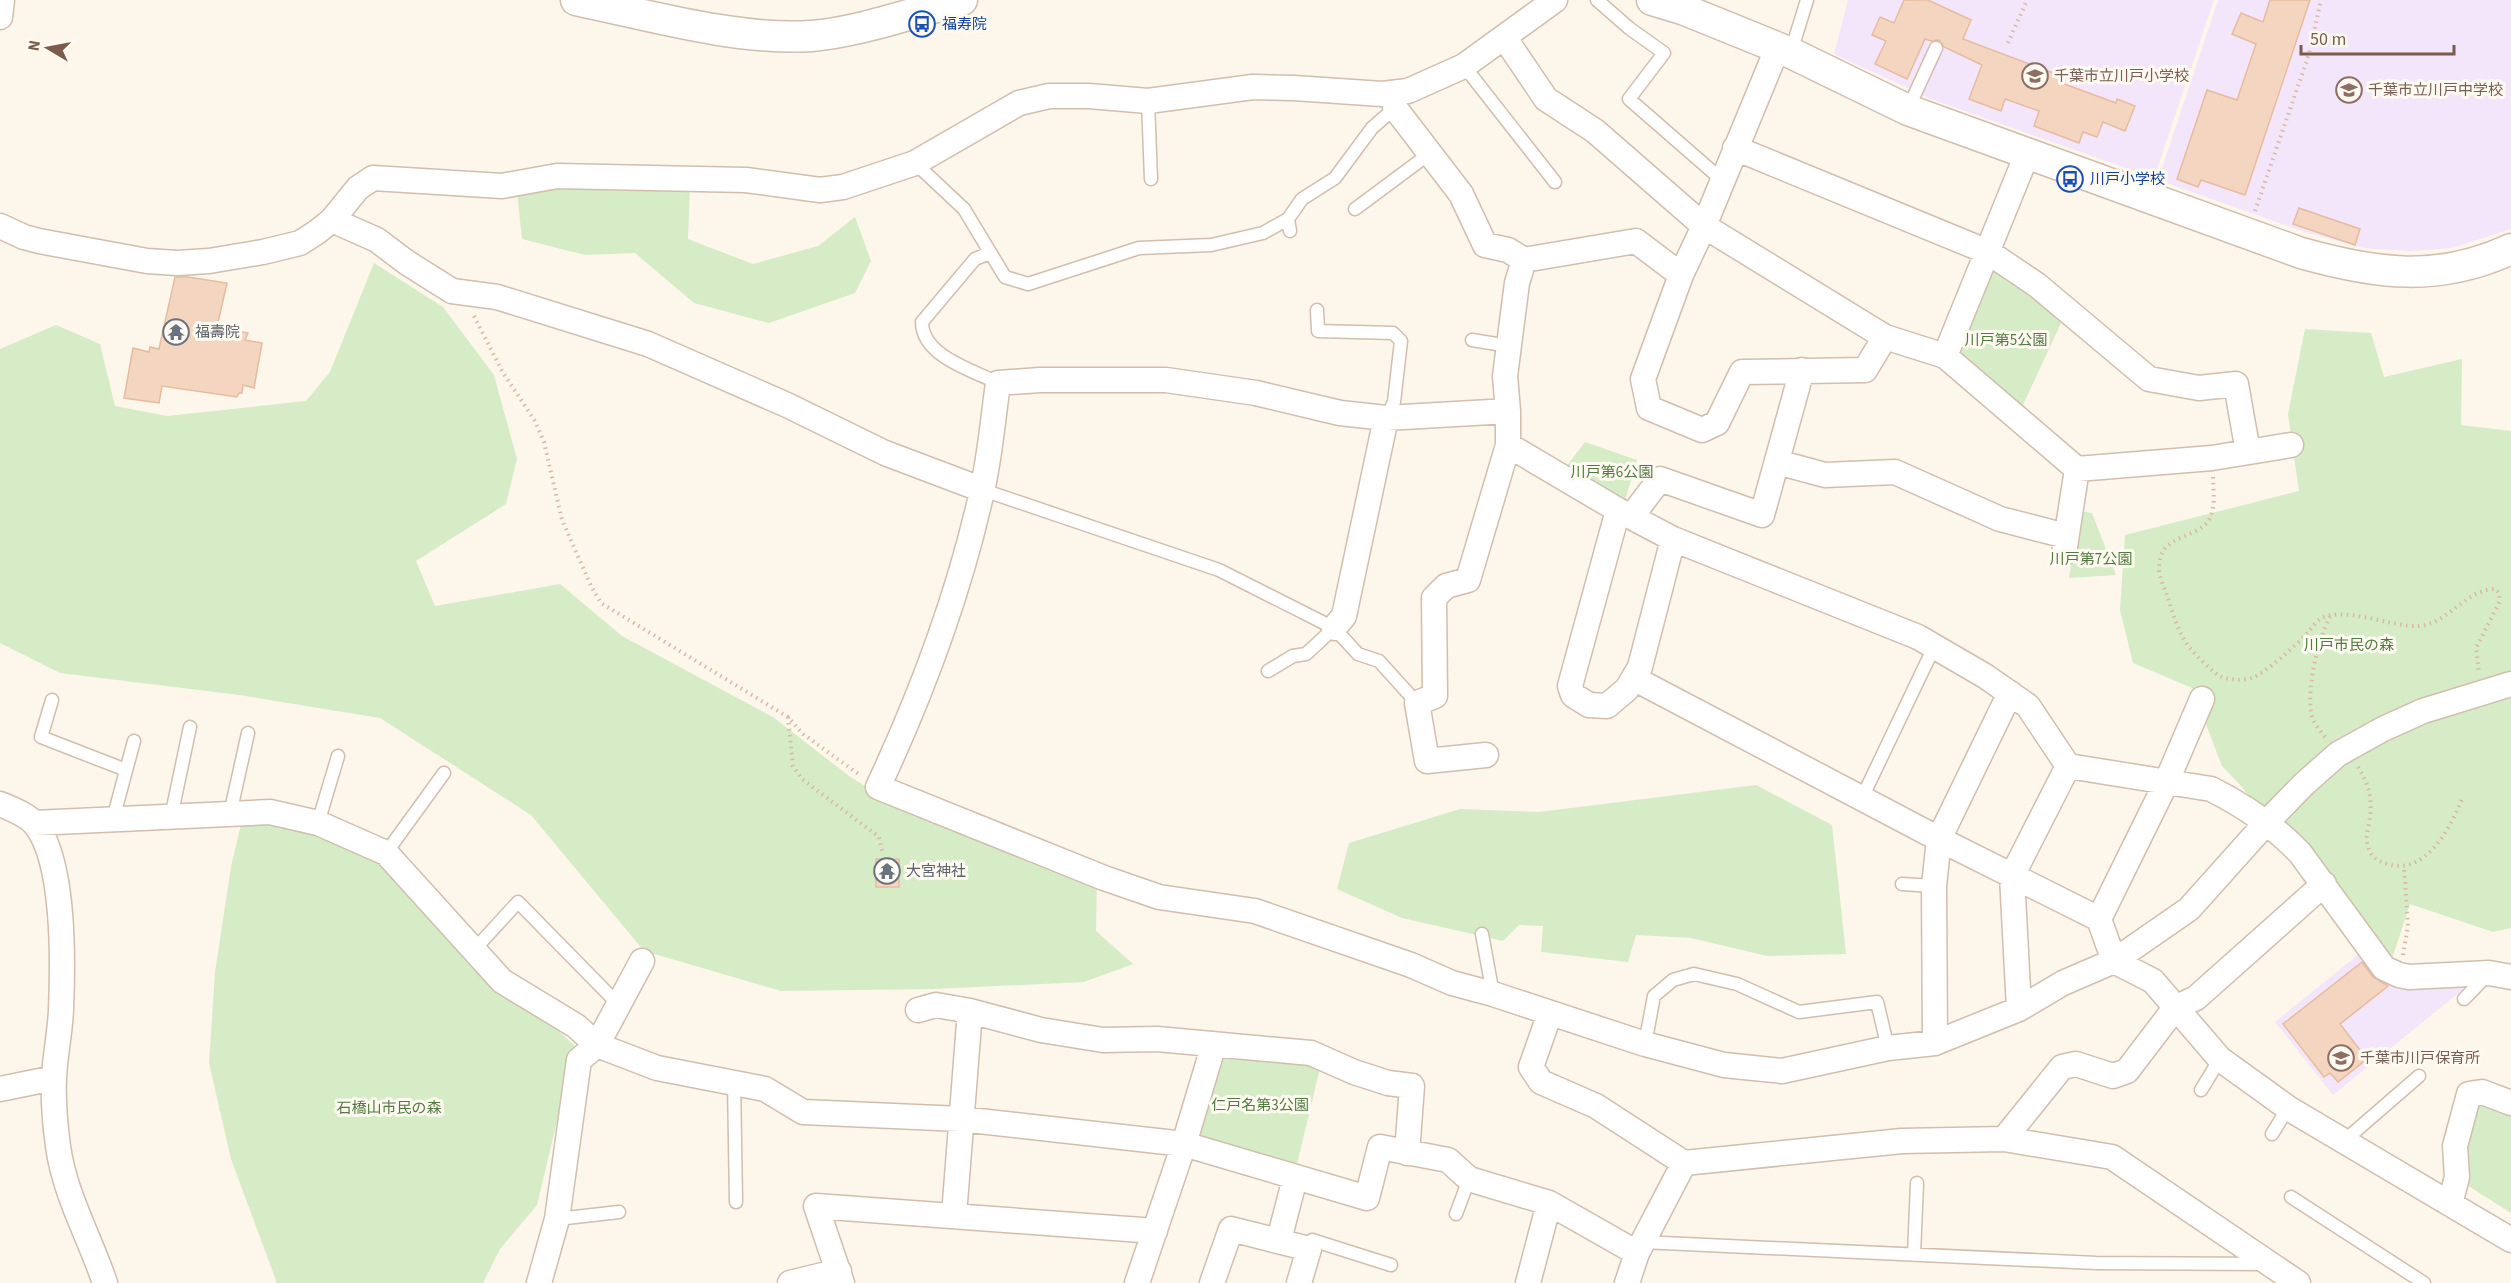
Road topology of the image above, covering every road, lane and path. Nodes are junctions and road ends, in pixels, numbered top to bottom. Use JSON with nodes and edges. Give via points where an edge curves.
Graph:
{"nodes":[{"id":1,"x":2,"y":0,"type":"edge"},
{"id":2,"x":576,"y":0,"type":"edge"},
{"id":3,"x":962,"y":0,"type":"edge"},
{"id":4,"x":1555,"y":0,"type":"edge"},
{"id":5,"x":1597,"y":0,"type":"edge"},
{"id":6,"x":1652,"y":0,"type":"edge"},
{"id":7,"x":1807,"y":0,"type":"edge"},
{"id":8,"x":2027,"y":0,"type":"edge"},
{"id":9,"x":2322,"y":0,"type":"edge"},
{"id":10,"x":0,"y":17,"type":"edge"},
{"id":11,"x":1504,"y":37,"type":"junction"},
{"id":12,"x":2008,"y":43,"type":"dead end"},
{"id":13,"x":1936,"y":48,"type":"dead end"},
{"id":14,"x":1784,"y":51,"type":"junction"},
{"id":15,"x":1464,"y":66,"type":"junction"},
{"id":16,"x":1402,"y":100,"type":"junction"},
{"id":17,"x":1148,"y":101,"type":"junction"},
{"id":18,"x":1908,"y":110,"type":"junction"},
{"id":19,"x":1735,"y":148,"type":"junction"},
{"id":20,"x":1429,"y":154,"type":"junction"},
{"id":21,"x":2027,"y":154,"type":"junction"},
{"id":22,"x":915,"y":163,"type":"junction"},
{"id":23,"x":1151,"y":179,"type":"dead end"},
{"id":24,"x":1722,"y":180,"type":"junction"},
{"id":25,"x":1555,"y":182,"type":"dead end"},
{"id":26,"x":1355,"y":209,"type":"dead end"},
{"id":27,"x":1288,"y":219,"type":"junction"},
{"id":28,"x":332,"y":220,"type":"junction"},
{"id":29,"x":2252,"y":220,"type":"dead end"},
{"id":30,"x":0,"y":226,"type":"edge"},
{"id":31,"x":1704,"y":226,"type":"junction"},
{"id":32,"x":1290,"y":231,"type":"dead end"},
{"id":33,"x":2511,"y":249,"type":"edge"},
{"id":34,"x":1988,"y":252,"type":"junction"},
{"id":35,"x":990,"y":253,"type":"junction"},
{"id":36,"x":1524,"y":260,"type":"junction"},
{"id":37,"x":1681,"y":275,"type":"junction"},
{"id":38,"x":452,"y":291,"type":"junction"},
{"id":39,"x":1317,"y":310,"type":"dead end"},
{"id":40,"x":1885,"y":337,"type":"junction"},
{"id":41,"x":1472,"y":340,"type":"dead end"},
{"id":42,"x":1509,"y":346,"type":"junction"},
{"id":43,"x":1945,"y":356,"type":"junction"},
{"id":44,"x":1802,"y":370,"type":"junction"},
{"id":45,"x":998,"y":383,"type":"junction"},
{"id":46,"x":1508,"y":411,"type":"junction"},
{"id":47,"x":1386,"y":417,"type":"junction"},
{"id":48,"x":1508,"y":445,"type":"junction"},
{"id":49,"x":2291,"y":445,"type":"dead end"},
{"id":50,"x":2248,"y":452,"type":"junction"},
{"id":51,"x":2212,"y":458,"type":"junction"},
{"id":52,"x":1776,"y":462,"type":"junction"},
{"id":53,"x":2076,"y":469,"type":"junction"},
{"id":54,"x":983,"y":490,"type":"junction"},
{"id":55,"x":1625,"y":514,"type":"junction"},
{"id":56,"x":1673,"y":539,"type":"junction"},
{"id":57,"x":2331,"y":616,"type":"junction"},
{"id":58,"x":1335,"y":628,"type":"junction"},
{"id":59,"x":1934,"y":647,"type":"junction"},
{"id":60,"x":1268,"y":671,"type":"dead end"},
{"id":61,"x":1635,"y":679,"type":"junction"},
{"id":62,"x":2511,"y":684,"type":"edge"},
{"id":63,"x":2482,"y":691,"type":"junction"},
{"id":64,"x":2010,"y":693,"type":"junction"},
{"id":65,"x":2202,"y":699,"type":"dead end"},
{"id":66,"x":52,"y":700,"type":"dead end"},
{"id":67,"x":1417,"y":703,"type":"junction"},
{"id":68,"x":788,"y":717,"type":"junction"},
{"id":69,"x":190,"y":727,"type":"dead end"},
{"id":70,"x":248,"y":733,"type":"dead end"},
{"id":71,"x":134,"y":741,"type":"dead end"},
{"id":72,"x":2341,"y":753,"type":"junction"},
{"id":73,"x":1486,"y":755,"type":"dead end"},
{"id":74,"x":338,"y":756,"type":"dead end"},
{"id":75,"x":2068,"y":766,"type":"junction"},
{"id":76,"x":126,"y":770,"type":"junction"},
{"id":77,"x":444,"y":773,"type":"dead end"},
{"id":78,"x":2166,"y":783,"type":"junction"},
{"id":79,"x":878,"y":787,"type":"junction"},
{"id":80,"x":1862,"y":798,"type":"junction"},
{"id":81,"x":2462,"y":799,"type":"dead end"},
{"id":82,"x":0,"y":804,"type":"edge"},
{"id":83,"x":230,"y":814,"type":"junction"},
{"id":84,"x":171,"y":817,"type":"junction"},
{"id":85,"x":114,"y":819,"type":"junction"},
{"id":86,"x":34,"y":823,"type":"junction"},
{"id":87,"x":318,"y":823,"type":"junction"},
{"id":88,"x":2266,"y":823,"type":"junction"},
{"id":89,"x":1939,"y":839,"type":"junction"},
{"id":90,"x":386,"y":853,"type":"junction"},
{"id":91,"x":883,"y":855,"type":"dead end"},
{"id":92,"x":2404,"y":867,"type":"junction"},
{"id":93,"x":2012,"y":876,"type":"junction"},
{"id":94,"x":1902,"y":884,"type":"dead end"},
{"id":95,"x":2324,"y":884,"type":"junction"},
{"id":96,"x":1934,"y":886,"type":"junction"},
{"id":97,"x":2099,"y":919,"type":"junction"},
{"id":98,"x":1482,"y":934,"type":"dead end"},
{"id":99,"x":474,"y":950,"type":"junction"},
{"id":100,"x":642,"y":961,"type":"dead end"},
{"id":101,"x":2114,"y":961,"type":"junction"},
{"id":102,"x":2399,"y":975,"type":"junction"},
{"id":103,"x":2500,"y":975,"type":"edge"},
{"id":104,"x":1493,"y":994,"type":"junction"},
{"id":105,"x":2464,"y":999,"type":"dead end"},
{"id":106,"x":619,"y":1005,"type":"junction"},
{"id":107,"x":2175,"y":1008,"type":"junction"},
{"id":108,"x":2019,"y":1009,"type":"junction"},
{"id":109,"x":918,"y":1010,"type":"dead end"},
{"id":110,"x":970,"y":1011,"type":"junction"},
{"id":111,"x":1550,"y":1012,"type":"junction"},
{"id":112,"x":1935,"y":1043,"type":"junction"},
{"id":113,"x":1214,"y":1044,"type":"junction"},
{"id":114,"x":1645,"y":1044,"type":"junction"},
{"id":115,"x":597,"y":1045,"type":"junction"},
{"id":116,"x":1888,"y":1048,"type":"junction"},
{"id":117,"x":2220,"y":1059,"type":"junction"},
{"id":118,"x":2419,"y":1076,"type":"dead end"},
{"id":119,"x":54,"y":1078,"type":"junction"},
{"id":120,"x":734,"y":1081,"type":"junction"},
{"id":121,"x":0,"y":1089,"type":"edge"},
{"id":122,"x":2201,"y":1090,"type":"dead end"},
{"id":123,"x":2511,"y":1103,"type":"edge"},
{"id":124,"x":2288,"y":1108,"type":"junction"},
{"id":125,"x":961,"y":1119,"type":"junction"},
{"id":126,"x":2272,"y":1134,"type":"dead end"},
{"id":127,"x":2004,"y":1139,"type":"junction"},
{"id":128,"x":2344,"y":1141,"type":"junction"},
{"id":129,"x":1184,"y":1144,"type":"junction"},
{"id":130,"x":1407,"y":1153,"type":"junction"},
{"id":131,"x":1684,"y":1163,"type":"junction"},
{"id":132,"x":1295,"y":1178,"type":"junction"},
{"id":133,"x":1469,"y":1179,"type":"junction"},
{"id":134,"x":1917,"y":1182,"type":"dead end"},
{"id":135,"x":2291,"y":1197,"type":"dead end"},
{"id":136,"x":736,"y":1202,"type":"dead end"},
{"id":137,"x":1550,"y":1203,"type":"junction"},
{"id":138,"x":2450,"y":1204,"type":"junction"},
{"id":139,"x":619,"y":1212,"type":"dead end"},
{"id":140,"x":1456,"y":1214,"type":"dead end"},
{"id":141,"x":954,"y":1215,"type":"junction"},
{"id":142,"x":557,"y":1219,"type":"junction"},
{"id":143,"x":1155,"y":1231,"type":"junction"},
{"id":144,"x":1279,"y":1240,"type":"junction"},
{"id":145,"x":2511,"y":1240,"type":"edge"},
{"id":146,"x":1640,"y":1247,"type":"junction"},
{"id":147,"x":1309,"y":1249,"type":"junction"},
{"id":148,"x":1914,"y":1255,"type":"junction"},
{"id":149,"x":2271,"y":1264,"type":"junction"},
{"id":150,"x":1391,"y":1265,"type":"dead end"},
{"id":151,"x":840,"y":1277,"type":"edge"},
{"id":152,"x":105,"y":1283,"type":"edge"},
{"id":153,"x":539,"y":1283,"type":"edge"},
{"id":154,"x":790,"y":1283,"type":"edge"},
{"id":155,"x":1137,"y":1283,"type":"edge"},
{"id":156,"x":1212,"y":1283,"type":"edge"},
{"id":157,"x":1299,"y":1283,"type":"edge"},
{"id":158,"x":1528,"y":1283,"type":"edge"},
{"id":159,"x":1627,"y":1283,"type":"edge"},
{"id":160,"x":2298,"y":1283,"type":"edge"},
{"id":161,"x":2424,"y":1283,"type":"edge"}],
"edges":[{"from":1,"to":10,"type":"street"},
{"from":2,"to":3,"type":"street","via":[[710,27],[811,36]]},
{"from":4,"to":11,"type":"street"},
{"from":5,"to":24,"type":"lane","via":[[1664,53],[1629,99]]},
{"from":6,"to":14,"type":"street"},
{"from":7,"to":14,"type":"lane"},
{"from":8,"to":12,"type":"path"},
{"from":9,"to":29,"type":"path","via":[[2308,54]]},
{"from":11,"to":15,"type":"street"},
{"from":11,"to":31,"type":"street","via":[[1546,99],[1594,131]]},
{"from":13,"to":18,"type":"lane"},
{"from":14,"to":18,"type":"street"},
{"from":14,"to":19,"type":"street"},
{"from":15,"to":16,"type":"street"},
{"from":15,"to":25,"type":"lane"},
{"from":16,"to":17,"type":"street","via":[[1382,94],[1253,87]]},
{"from":16,"to":20,"type":"street"},
{"from":16,"to":27,"type":"lane","via":[[1372,128],[1335,178],[1302,199]]},
{"from":17,"to":22,"type":"street","via":[[1048,96],[1019,103]]},
{"from":17,"to":23,"type":"lane"},
{"from":18,"to":21,"type":"street"},
{"from":19,"to":24,"type":"street"},
{"from":19,"to":34,"type":"street"},
{"from":20,"to":26,"type":"lane"},
{"from":20,"to":36,"type":"street","via":[[1461,194],[1485,245],[1508,250]]},
{"from":21,"to":33,"type":"street","via":[[2338,264],[2424,272],[2454,269]]},
{"from":21,"to":34,"type":"street"},
{"from":22,"to":28,"type":"street","via":[[843,187],[820,190],[746,180],[557,176],[502,186],[373,178],[358,188]]},
{"from":22,"to":35,"type":"lane","via":[[964,209]]},
{"from":24,"to":31,"type":"street"},
{"from":27,"to":32,"type":"lane"},
{"from":27,"to":35,"type":"lane","via":[[1263,233],[1211,245],[1139,248],[1028,284],[1005,277]]},
{"from":28,"to":30,"type":"street","via":[[300,243],[209,261],[177,263],[39,241]]},
{"from":28,"to":38,"type":"street","via":[[377,240]]},
{"from":31,"to":37,"type":"street"},
{"from":31,"to":40,"type":"street"},
{"from":34,"to":43,"type":"street"},
{"from":34,"to":50,"type":"street","via":[[2037,285],[2149,379],[2199,388],[2236,384]]},
{"from":35,"to":45,"type":"lane","via":[[975,259],[922,322],[922,331],[937,352]]},
{"from":36,"to":37,"type":"street","via":[[1636,241]]},
{"from":36,"to":42,"type":"street"},
{"from":37,"to":44,"type":"street","via":[[1643,379],[1649,408],[1702,430],[1718,423],[1742,372]]},
{"from":38,"to":54,"type":"street","via":[[497,297],[648,344],[885,453]]},
{"from":38,"to":68,"type":"path","via":[[474,317],[501,371],[535,421],[544,442],[562,520],[601,603]]},
{"from":39,"to":47,"type":"lane","via":[[1318,331],[1393,333],[1401,341],[1394,402]]},
{"from":40,"to":43,"type":"street"},
{"from":40,"to":44,"type":"street","via":[[1866,370]]},
{"from":41,"to":42,"type":"lane"},
{"from":42,"to":46,"type":"street","via":[[1505,376]]},
{"from":43,"to":53,"type":"street"},
{"from":44,"to":52,"type":"street"},
{"from":45,"to":47,"type":"street","via":[[1166,380],[1256,393],[1340,413]]},
{"from":45,"to":54,"type":"street"},
{"from":46,"to":47,"type":"street"},
{"from":46,"to":48,"type":"street"},
{"from":47,"to":58,"type":"street","via":[[1344,616]]},
{"from":48,"to":55,"type":"street"},
{"from":48,"to":67,"type":"street","via":[[1468,580],[1446,586],[1434,598],[1435,696]]},
{"from":49,"to":50,"type":"street"},
{"from":50,"to":51,"type":"street"},
{"from":51,"to":53,"type":"street"},
{"from":51,"to":57,"type":"path","via":[[2211,516],[2202,526],[2165,546],[2160,556],[2159,570],[2185,643],[2219,676],[2252,678],[2320,619]]},
{"from":52,"to":53,"type":"street","via":[[1825,475],[1895,472],[2065,545]]},
{"from":52,"to":55,"type":"street","via":[[1762,515],[1660,479]]},
{"from":54,"to":58,"type":"lane","via":[[1219,570]]},
{"from":54,"to":79,"type":"street","via":[[927,678]]},
{"from":55,"to":56,"type":"street"},
{"from":55,"to":61,"type":"street","via":[[1570,686],[1573,695],[1589,705],[1607,706]]},
{"from":56,"to":59,"type":"street","via":[[1918,637]]},
{"from":56,"to":61,"type":"street"},
{"from":57,"to":63,"type":"path","via":[[2363,616],[2418,626],[2435,622],[2472,595],[2495,589],[2499,601],[2476,648]]},
{"from":57,"to":72,"type":"path","via":[[2318,646],[2310,702],[2316,725]]},
{"from":58,"to":60,"type":"lane","via":[[1306,654]]},
{"from":58,"to":67,"type":"lane","via":[[1358,654],[1379,661]]},
{"from":59,"to":64,"type":"street"},
{"from":59,"to":80,"type":"lane"},
{"from":61,"to":80,"type":"street"},
{"from":62,"to":63,"type":"street"},
{"from":63,"to":72,"type":"street","via":[[2423,711]]},
{"from":64,"to":75,"type":"street","via":[[2028,706]]},
{"from":64,"to":89,"type":"street"},
{"from":65,"to":78,"type":"street"},
{"from":66,"to":76,"type":"lane","via":[[41,737]]},
{"from":67,"to":73,"type":"street","via":[[1427,761]]},
{"from":68,"to":79,"type":"path","via":[[803,734]]},
{"from":68,"to":91,"type":"path","via":[[793,766],[802,779],[879,837]]},
{"from":69,"to":84,"type":"lane"},
{"from":70,"to":83,"type":"lane"},
{"from":71,"to":76,"type":"lane"},
{"from":72,"to":88,"type":"street"},
{"from":72,"to":92,"type":"path","via":[[2366,781],[2372,795],[2366,837],[2371,854],[2378,861]]},
{"from":74,"to":87,"type":"lane"},
{"from":75,"to":78,"type":"street"},
{"from":75,"to":93,"type":"street"},
{"from":76,"to":85,"type":"lane"},
{"from":77,"to":90,"type":"lane"},
{"from":78,"to":88,"type":"street","via":[[2211,789]]},
{"from":78,"to":97,"type":"street"},
{"from":79,"to":104,"type":"street","via":[[1159,897],[1254,911],[1452,983]]},
{"from":80,"to":89,"type":"street"},
{"from":81,"to":92,"type":"path","via":[[2443,837],[2415,863]]},
{"from":82,"to":86,"type":"street"},
{"from":83,"to":84,"type":"street"},
{"from":83,"to":87,"type":"street","via":[[270,812]]},
{"from":84,"to":85,"type":"street"},
{"from":85,"to":86,"type":"street"},
{"from":86,"to":119,"type":"street","via":[[47,842],[56,873],[60,911],[61,1010]]},
{"from":87,"to":90,"type":"street"},
{"from":88,"to":95,"type":"street","via":[[2288,840]]},
{"from":88,"to":101,"type":"street","via":[[2189,909]]},
{"from":89,"to":93,"type":"street"},
{"from":89,"to":96,"type":"street"},
{"from":90,"to":99,"type":"street"},
{"from":92,"to":102,"type":"path","via":[[2408,926]]},
{"from":93,"to":97,"type":"street"},
{"from":93,"to":108,"type":"street"},
{"from":94,"to":96,"type":"lane"},
{"from":95,"to":102,"type":"street","via":[[2384,968]]},
{"from":95,"to":107,"type":"street","via":[[2196,998]]},
{"from":96,"to":112,"type":"street"},
{"from":97,"to":101,"type":"street"},
{"from":98,"to":104,"type":"lane"},
{"from":99,"to":106,"type":"lane","via":[[518,902]]},
{"from":99,"to":115,"type":"street","via":[[502,981],[576,1026]]},
{"from":100,"to":106,"type":"street"},
{"from":101,"to":107,"type":"street","via":[[2153,981]]},
{"from":101,"to":108,"type":"street","via":[[2063,983]]},
{"from":102,"to":103,"type":"street"},
{"from":103,"to":105,"type":"lane"},
{"from":104,"to":111,"type":"street"},
{"from":106,"to":115,"type":"street"},
{"from":107,"to":117,"type":"street"},
{"from":107,"to":127,"type":"street","via":[[2127,1071],[2113,1076],[2076,1064],[2062,1066]]},
{"from":108,"to":112,"type":"street"},
{"from":109,"to":110,"type":"street","via":[[936,1005]]},
{"from":110,"to":113,"type":"street","via":[[1041,1030],[1103,1040]]},
{"from":110,"to":125,"type":"street"},
{"from":111,"to":114,"type":"street"},
{"from":111,"to":131,"type":"street","via":[[1531,1067],[1541,1082],[1596,1106]]},
{"from":112,"to":116,"type":"street"},
{"from":113,"to":129,"type":"street"},
{"from":113,"to":130,"type":"street","via":[[1311,1053],[1354,1072],[1412,1086]]},
{"from":114,"to":116,"type":"street","via":[[1724,1065],[1782,1071]]},
{"from":114,"to":116,"type":"lane","via":[[1654,996],[1673,980],[1694,974],[1737,984],[1799,1012],[1877,1002]]},
{"from":115,"to":120,"type":"street","via":[[657,1068]]},
{"from":115,"to":142,"type":"street","via":[[579,1060]]},
{"from":117,"to":122,"type":"lane"},
{"from":117,"to":124,"type":"street"},
{"from":118,"to":128,"type":"lane"},
{"from":119,"to":121,"type":"street"},
{"from":119,"to":152,"type":"street","via":[[58,1149],[76,1211]]},
{"from":120,"to":125,"type":"street","via":[[765,1089],[802,1112]]},
{"from":120,"to":136,"type":"lane"},
{"from":123,"to":138,"type":"street","via":[[2482,1092],[2469,1094],[2455,1146],[2457,1177]]},
{"from":124,"to":126,"type":"lane"},
{"from":124,"to":128,"type":"street"},
{"from":125,"to":129,"type":"street"},
{"from":125,"to":141,"type":"street"},
{"from":127,"to":131,"type":"street","via":[[1902,1140]]},
{"from":127,"to":149,"type":"street","via":[[2112,1157]]},
{"from":128,"to":138,"type":"street"},
{"from":129,"to":132,"type":"street"},
{"from":129,"to":143,"type":"street"},
{"from":130,"to":132,"type":"street","via":[[1380,1148],[1366,1198]]},
{"from":130,"to":133,"type":"street","via":[[1448,1160]]},
{"from":131,"to":146,"type":"street"},
{"from":132,"to":144,"type":"street"},
{"from":133,"to":137,"type":"street"},
{"from":133,"to":140,"type":"lane"},
{"from":134,"to":148,"type":"lane"},
{"from":135,"to":161,"type":"lane"},
{"from":137,"to":146,"type":"street"},
{"from":137,"to":158,"type":"street"},
{"from":138,"to":145,"type":"street"},
{"from":139,"to":142,"type":"lane"},
{"from":141,"to":143,"type":"street"},
{"from":141,"to":151,"type":"street","via":[[816,1206]]},
{"from":142,"to":153,"type":"street"},
{"from":143,"to":155,"type":"street"},
{"from":144,"to":147,"type":"street"},
{"from":144,"to":156,"type":"street","via":[[1232,1229]]},
{"from":146,"to":148,"type":"lane"},
{"from":146,"to":159,"type":"street"},
{"from":147,"to":150,"type":"lane","via":[[1312,1240]]},
{"from":147,"to":157,"type":"street"},
{"from":148,"to":149,"type":"lane","via":[[2096,1263]]},
{"from":149,"to":160,"type":"street"},
{"from":151,"to":154,"type":"street"}]}
